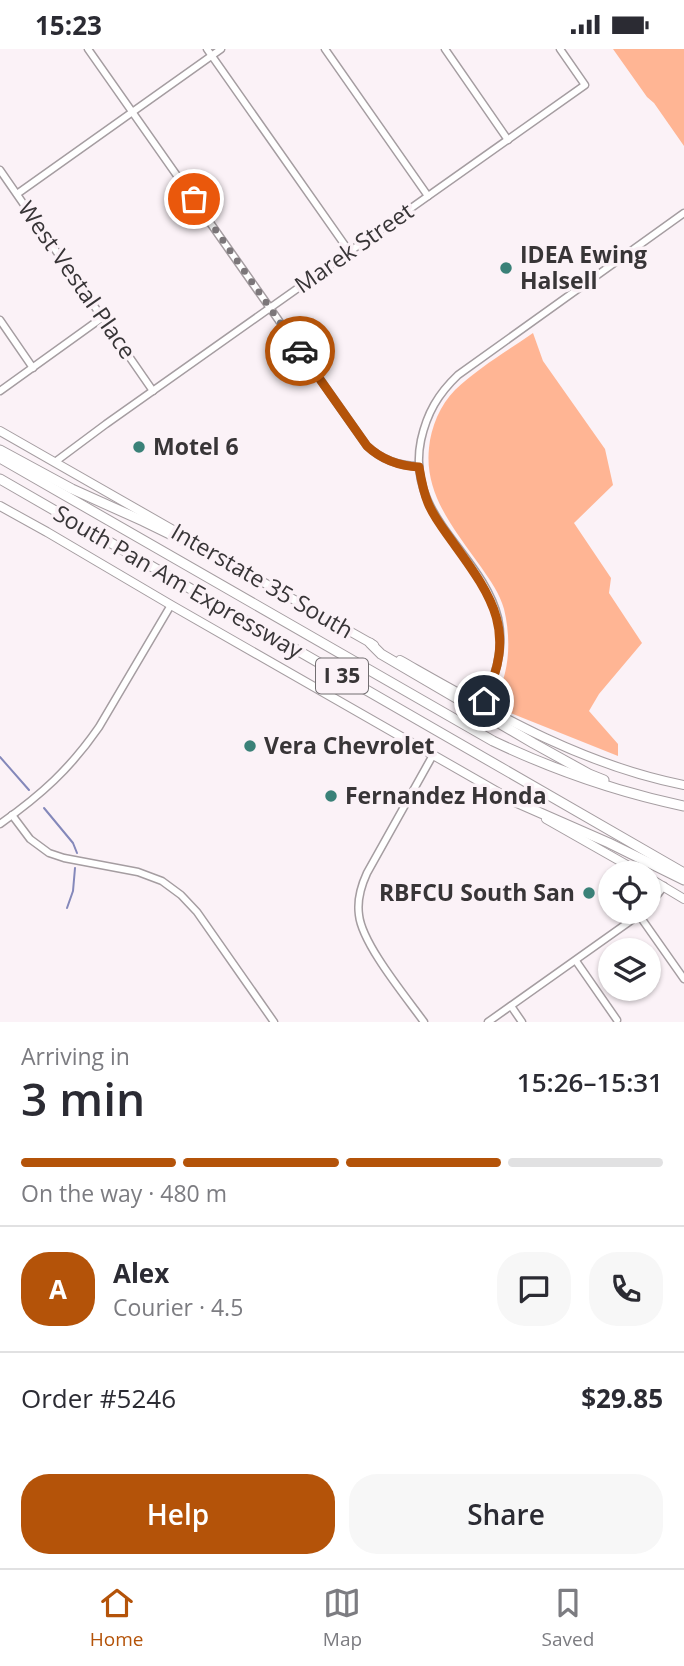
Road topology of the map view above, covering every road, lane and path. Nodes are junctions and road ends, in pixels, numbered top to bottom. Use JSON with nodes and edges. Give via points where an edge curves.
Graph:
{"nodes":[{"id":1,"x":88,"y":49,"type":"edge"},
{"id":2,"x":221,"y":49,"type":"edge"},
{"id":3,"x":325,"y":49,"type":"edge"},
{"id":4,"x":445,"y":49,"type":"edge"},
{"id":5,"x":560,"y":49,"type":"edge"},
{"id":6,"x":210,"y":52,"type":"edge"},
{"id":7,"x":133,"y":112,"type":"junction"},
{"id":8,"x":508,"y":140,"type":"junction"},
{"id":9,"x":0,"y":170,"type":"edge"},
{"id":10,"x":3,"y":179,"type":"edge"},
{"id":11,"x":17,"y":194,"type":"junction"},
{"id":12,"x":428,"y":196,"type":"junction"},
{"id":13,"x":684,"y":213,"type":"edge"},
{"id":14,"x":349,"y":251,"type":"junction"},
{"id":15,"x":270,"y":308,"type":"junction"},
{"id":16,"x":103,"y":317,"type":"junction"},
{"id":17,"x":0,"y":320,"type":"edge"},
{"id":18,"x":33,"y":368,"type":"junction"},
{"id":19,"x":0,"y":391,"type":"edge"},
{"id":20,"x":153,"y":391,"type":"junction"},
{"id":21,"x":0,"y":431,"type":"edge"},
{"id":22,"x":0,"y":450,"type":"edge"},
{"id":23,"x":0,"y":458,"type":"edge"},
{"id":24,"x":55,"y":462,"type":"junction"},
{"id":25,"x":419,"y":467,"type":"junction"},
{"id":26,"x":0,"y":479,"type":"edge"},
{"id":27,"x":0,"y":506,"type":"edge"},
{"id":28,"x":227,"y":562,"type":"junction"},
{"id":29,"x":171,"y":605,"type":"junction"},
{"id":30,"x":370,"y":643,"type":"junction"},
{"id":31,"x":481,"y":706,"type":"junction"},
{"id":32,"x":433,"y":755,"type":"junction"},
{"id":33,"x":684,"y":785,"type":"edge"},
{"id":34,"x":648,"y":797,"type":"junction"},
{"id":35,"x":511,"y":800,"type":"junction"},
{"id":36,"x":684,"y":806,"type":"edge"},
{"id":37,"x":12,"y":815,"type":"junction"},
{"id":38,"x":0,"y":824,"type":"edge"},
{"id":39,"x":620,"y":861,"type":"edge"},
{"id":40,"x":684,"y":873,"type":"edge"},
{"id":41,"x":684,"y":880,"type":"edge"},
{"id":42,"x":661,"y":884,"type":"edge"},
{"id":43,"x":664,"y":886,"type":"junction"},
{"id":44,"x":661,"y":890,"type":"edge"},
{"id":45,"x":682,"y":899,"type":"edge"},
{"id":46,"x":626,"y":924,"type":"edge"},
{"id":47,"x":648,"y":924,"type":"edge"},
{"id":48,"x":576,"y":961,"type":"junction"},
{"id":49,"x":684,"y":979,"type":"edge"},
{"id":50,"x":511,"y":1006,"type":"junction"},
{"id":51,"x":617,"y":1020,"type":"dead end"},
{"id":52,"x":274,"y":1022,"type":"edge"},
{"id":53,"x":424,"y":1022,"type":"edge"},
{"id":54,"x":488,"y":1022,"type":"edge"},
{"id":55,"x":522,"y":1022,"type":"edge"}],
"edges":[{"from":1,"to":7,"type":"street"},
{"from":2,"to":6,"type":"street"},
{"from":3,"to":12,"type":"street"},
{"from":4,"to":8,"type":"street"},
{"from":5,"to":8,"type":"street","name":"Marek Street","via":[[585,85]]},
{"from":6,"to":7,"type":"street"},
{"from":6,"to":14,"type":"street"},
{"from":7,"to":11,"type":"street"},
{"from":7,"to":15,"type":"street"},
{"from":8,"to":12,"type":"street","name":"Marek Street"},
{"from":9,"to":10,"type":"street","name":"West Vestal Place"},
{"from":10,"to":11,"type":"street","name":"West Vestal Place"},
{"from":11,"to":16,"type":"street","name":"West Vestal Place"},
{"from":12,"to":14,"type":"street","name":"Marek Street"},
{"from":13,"to":25,"type":"street","via":[[457,375],[429,413]]},
{"from":14,"to":15,"type":"street","name":"Marek Street"},
{"from":15,"to":20,"type":"street","name":"Marek Street"},
{"from":15,"to":25,"type":"street","via":[[367,446],[397,465]]},
{"from":16,"to":18,"type":"street"},
{"from":16,"to":20,"type":"street","name":"West Vestal Place"},
{"from":17,"to":18,"type":"street"},
{"from":18,"to":19,"type":"street"},
{"from":20,"to":24,"type":"street","name":"Marek Street"},
{"from":21,"to":24,"type":"main road","name":"Interstate 35 South"},
{"from":22,"to":28,"type":"highway"},
{"from":23,"to":34,"type":"highway","name":"South Pan Am Expressway","number":"I 35","via":[[493,741],[565,772]]},
{"from":24,"to":28,"type":"main road","name":"Interstate 35 South"},
{"from":25,"to":31,"type":"street","via":[[429,505],[479,578],[497,617],[498,666]]},
{"from":26,"to":40,"type":"highway","name":"South Pan Am Expressway","number":"I 35"},
{"from":27,"to":29,"type":"main road"},
{"from":28,"to":30,"type":"main road","name":"Interstate 35 South"},
{"from":29,"to":32,"type":"main road"},
{"from":29,"to":37,"type":"street","via":[[89,742],[51,785]]},
{"from":30,"to":31,"type":"main road","name":"Interstate 35 South"},
{"from":30,"to":34,"type":"highway","via":[[381,654],[533,743],[589,774]]},
{"from":31,"to":33,"type":"main road","name":"Interstate 35 South","via":[[597,760]]},
{"from":32,"to":35,"type":"main road"},
{"from":32,"to":53,"type":"street","via":[[367,873],[359,913],[372,948]]},
{"from":34,"to":36,"type":"highway","name":"South Pan Am Expressway","number":"I 35"},
{"from":35,"to":39,"type":"main road"},
{"from":35,"to":41,"type":"highway"},
{"from":37,"to":38,"type":"street"},
{"from":37,"to":52,"type":"street","via":[[30,839],[49,853],[138,872],[181,895],[198,912]]},
{"from":42,"to":43,"type":"main road"},
{"from":43,"to":44,"type":"street"},
{"from":43,"to":45,"type":"main road"},
{"from":46,"to":48,"type":"street"},
{"from":47,"to":49,"type":"street"},
{"from":48,"to":50,"type":"street"},
{"from":48,"to":51,"type":"street"},
{"from":50,"to":54,"type":"street"},
{"from":50,"to":55,"type":"street"}]}
